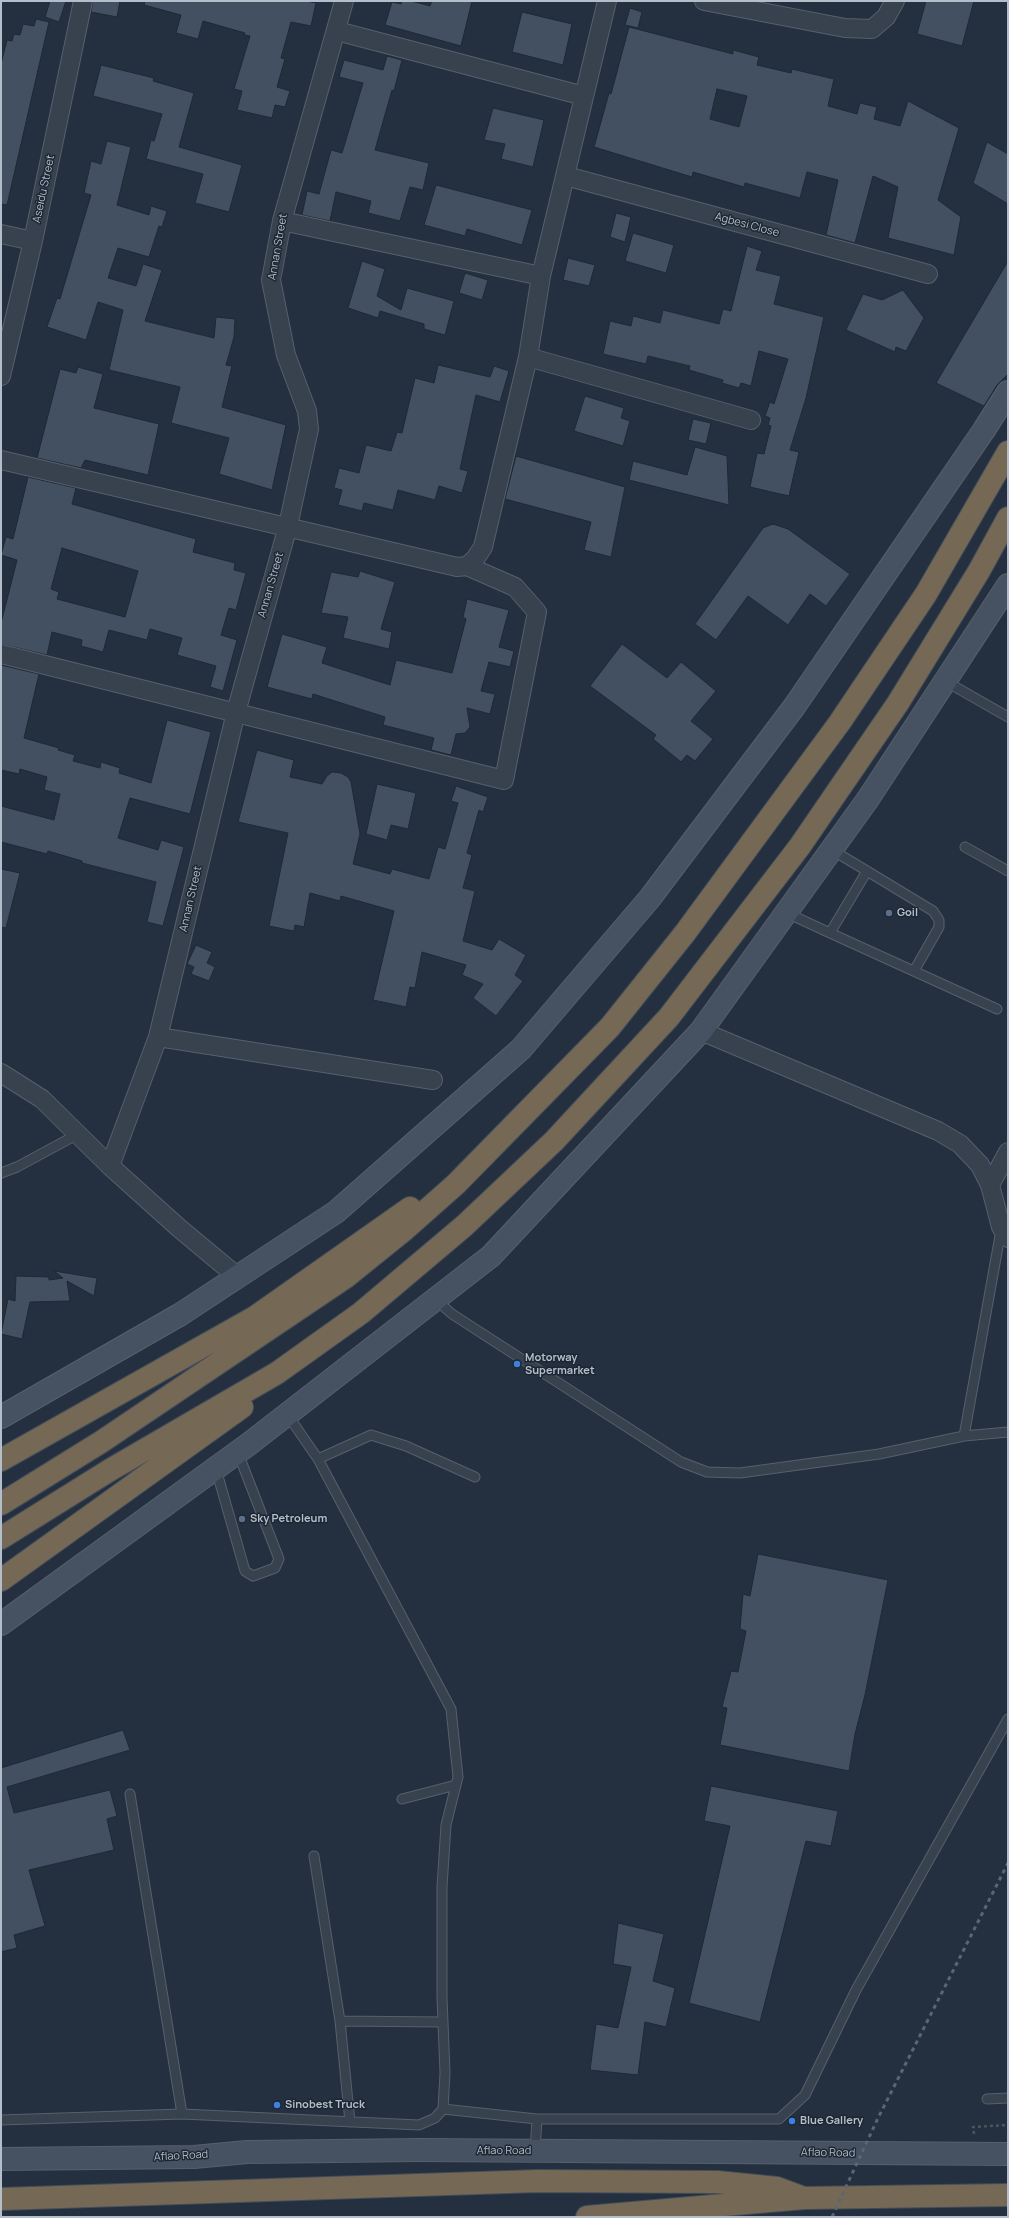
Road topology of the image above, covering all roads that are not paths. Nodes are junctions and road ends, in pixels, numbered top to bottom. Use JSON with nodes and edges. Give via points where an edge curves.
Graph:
{"nodes":[{"id":1,"x":83,"y":1,"type":"edge"},
{"id":2,"x":344,"y":1,"type":"edge"},
{"id":3,"x":607,"y":1,"type":"edge"},
{"id":4,"x":704,"y":1,"type":"edge"},
{"id":5,"x":895,"y":1,"type":"edge"},
{"id":6,"x":336,"y":31,"type":"junction"},
{"id":7,"x":584,"y":96,"type":"junction"},
{"id":8,"x":566,"y":176,"type":"junction"},
{"id":9,"x":282,"y":221,"type":"junction"},
{"id":10,"x":1,"y":234,"type":"edge"},
{"id":11,"x":33,"y":241,"type":"junction"},
{"id":12,"x":928,"y":274,"type":"dead end"},
{"id":13,"x":541,"y":276,"type":"junction"},
{"id":14,"x":528,"y":357,"type":"junction"},
{"id":15,"x":1,"y":376,"type":"edge"},
{"id":16,"x":1008,"y":392,"type":"edge"},
{"id":17,"x":751,"y":420,"type":"dead end"},
{"id":18,"x":1008,"y":452,"type":"edge"},
{"id":19,"x":1,"y":460,"type":"edge"},
{"id":20,"x":1008,"y":518,"type":"edge"},
{"id":21,"x":288,"y":526,"type":"junction"},
{"id":22,"x":467,"y":566,"type":"junction"},
{"id":23,"x":1008,"y":585,"type":"edge"},
{"id":24,"x":1,"y":654,"type":"edge"},
{"id":25,"x":946,"y":681,"type":"junction"},
{"id":26,"x":236,"y":712,"type":"junction"},
{"id":27,"x":1008,"y":716,"type":"edge"},
{"id":28,"x":966,"y":847,"type":"dead end"},
{"id":29,"x":832,"y":850,"type":"junction"},
{"id":30,"x":867,"y":871,"type":"junction"},
{"id":31,"x":1008,"y":871,"type":"edge"},
{"id":32,"x":787,"y":913,"type":"junction"},
{"id":33,"x":830,"y":933,"type":"junction"},
{"id":34,"x":914,"y":971,"type":"junction"},
{"id":35,"x":998,"y":1009,"type":"dead end"},
{"id":36,"x":701,"y":1031,"type":"junction"},
{"id":37,"x":158,"y":1037,"type":"junction"},
{"id":38,"x":1,"y":1073,"type":"edge"},
{"id":39,"x":433,"y":1080,"type":"dead end"},
{"id":40,"x":78,"y":1134,"type":"junction"},
{"id":41,"x":1008,"y":1152,"type":"edge"},
{"id":42,"x":110,"y":1166,"type":"junction"},
{"id":43,"x":1,"y":1173,"type":"edge"},
{"id":44,"x":456,"y":1184,"type":"junction"},
{"id":45,"x":990,"y":1185,"type":"junction"},
{"id":46,"x":1005,"y":1232,"type":"edge"},
{"id":47,"x":239,"y":1278,"type":"junction"},
{"id":48,"x":435,"y":1299,"type":"junction"},
{"id":49,"x":277,"y":1373,"type":"junction"},
{"id":50,"x":286,"y":1414,"type":"junction"},
{"id":51,"x":1,"y":1417,"type":"edge"},
{"id":52,"x":1008,"y":1432,"type":"edge"},
{"id":53,"x":964,"y":1436,"type":"junction"},
{"id":54,"x":238,"y":1453,"type":"junction"},
{"id":55,"x":318,"y":1458,"type":"junction"},
{"id":56,"x":1,"y":1460,"type":"edge"},
{"id":57,"x":216,"y":1469,"type":"junction"},
{"id":58,"x":475,"y":1477,"type":"dead end"},
{"id":59,"x":1,"y":1504,"type":"edge"},
{"id":60,"x":1,"y":1538,"type":"edge"},
{"id":61,"x":1,"y":1580,"type":"edge"},
{"id":62,"x":1,"y":1624,"type":"edge"},
{"id":63,"x":1008,"y":1719,"type":"edge"},
{"id":64,"x":456,"y":1785,"type":"junction"},
{"id":65,"x":130,"y":1794,"type":"dead end"},
{"id":66,"x":402,"y":1799,"type":"dead end"},
{"id":67,"x":314,"y":1856,"type":"dead end"},
{"id":68,"x":340,"y":2021,"type":"junction"},
{"id":69,"x":443,"y":2022,"type":"junction"},
{"id":70,"x":1008,"y":2098,"type":"edge"},
{"id":71,"x":987,"y":2099,"type":"dead end"},
{"id":72,"x":443,"y":2109,"type":"junction"},
{"id":73,"x":182,"y":2114,"type":"junction"},
{"id":74,"x":537,"y":2119,"type":"junction"},
{"id":75,"x":1,"y":2120,"type":"edge"},
{"id":76,"x":350,"y":2122,"type":"junction"},
{"id":77,"x":535,"y":2151,"type":"junction"},
{"id":78,"x":1008,"y":2154,"type":"edge"},
{"id":79,"x":1,"y":2159,"type":"edge"},
{"id":80,"x":1008,"y":2195,"type":"edge"},
{"id":81,"x":804,"y":2198,"type":"junction"},
{"id":82,"x":1,"y":2199,"type":"edge"},
{"id":83,"x":587,"y":2217,"type":"edge"}],
"edges":[{"from":1,"to":11,"type":"street","name":"Aseidu Street"},
{"from":2,"to":6,"type":"street","name":"Annan Street"},
{"from":3,"to":7,"type":"street"},
{"from":4,"to":5,"type":"street","via":[[846,28],[872,29],[886,17]]},
{"from":6,"to":7,"type":"street"},
{"from":6,"to":9,"type":"street","name":"Annan Street"},
{"from":7,"to":8,"type":"street"},
{"from":8,"to":12,"type":"street","name":"Agbesi Close"},
{"from":8,"to":13,"type":"street"},
{"from":9,"to":13,"type":"street"},
{"from":9,"to":21,"type":"street","name":"Annan Street","via":[[271,280],[286,355],[307,411],[308,429]]},
{"from":10,"to":11,"type":"street"},
{"from":11,"to":15,"type":"street","name":"Aseidu Street"},
{"from":13,"to":14,"type":"street"},
{"from":14,"to":17,"type":"street"},
{"from":14,"to":22,"type":"street","via":[[483,547]]},
{"from":16,"to":47,"type":"street","via":[[794,707],[650,898],[521,1049],[336,1212]]},
{"from":18,"to":44,"type":"highway","via":[[926,594],[840,722],[685,933],[610,1028]]},
{"from":19,"to":21,"type":"street"},
{"from":20,"to":49,"type":"highway","via":[[979,571],[898,703],[800,846],[669,1017],[554,1141],[464,1226],[361,1313]]},
{"from":21,"to":22,"type":"street","via":[[457,567]]},
{"from":21,"to":26,"type":"street","name":"Annan Street"},
{"from":22,"to":26,"type":"street","via":[[515,586],[537,612],[504,780]]},
{"from":23,"to":25,"type":"street"},
{"from":24,"to":26,"type":"street"},
{"from":25,"to":27,"type":"lane"},
{"from":25,"to":29,"type":"street"},
{"from":26,"to":37,"type":"street","name":"Annan Street"},
{"from":28,"to":31,"type":"lane"},
{"from":29,"to":30,"type":"lane"},
{"from":29,"to":32,"type":"street"},
{"from":30,"to":33,"type":"lane"},
{"from":30,"to":34,"type":"lane","via":[[933,911],[940,920],[939,927]]},
{"from":32,"to":33,"type":"lane"},
{"from":32,"to":36,"type":"street"},
{"from":33,"to":34,"type":"lane"},
{"from":34,"to":35,"type":"lane"},
{"from":36,"to":45,"type":"street","via":[[938,1131],[960,1144],[980,1165]]},
{"from":36,"to":48,"type":"street","via":[[491,1256]]},
{"from":37,"to":39,"type":"street"},
{"from":37,"to":42,"type":"street","name":"Annan Street"},
{"from":38,"to":40,"type":"street","via":[[42,1099]]},
{"from":40,"to":42,"type":"street"},
{"from":40,"to":43,"type":"lane"},
{"from":41,"to":45,"type":"street"},
{"from":42,"to":47,"type":"street"},
{"from":44,"to":56,"type":"highway","via":[[428,1196],[405,1211],[255,1316]]},
{"from":44,"to":59,"type":"highway","via":[[346,1277],[101,1442]]},
{"from":45,"to":46,"type":"street"},
{"from":46,"to":53,"type":"lane"},
{"from":47,"to":51,"type":"street","via":[[182,1314]]},
{"from":48,"to":50,"type":"street"},
{"from":48,"to":53,"type":"lane","via":[[452,1314],[681,1462],[707,1472],[740,1474],[872,1456]]},
{"from":49,"to":60,"type":"highway","via":[[110,1470]]},
{"from":49,"to":61,"type":"highway","via":[[237,1412]]},
{"from":50,"to":54,"type":"street"},
{"from":50,"to":55,"type":"lane"},
{"from":52,"to":53,"type":"lane"},
{"from":54,"to":57,"type":"street"},
{"from":54,"to":57,"type":"lane","via":[[279,1559],[275,1568],[253,1576],[245,1571]]},
{"from":55,"to":58,"type":"lane","via":[[371,1435],[406,1446]]},
{"from":55,"to":64,"type":"lane","via":[[451,1709],[458,1777]]},
{"from":57,"to":62,"type":"street"},
{"from":63,"to":74,"type":"lane","via":[[856,1990],[805,2096],[779,2119]]},
{"from":64,"to":66,"type":"lane"},
{"from":64,"to":69,"type":"lane","via":[[446,1824],[442,1887]]},
{"from":65,"to":73,"type":"lane"},
{"from":67,"to":68,"type":"lane"},
{"from":68,"to":69,"type":"lane"},
{"from":68,"to":76,"type":"lane"},
{"from":69,"to":72,"type":"lane"},
{"from":70,"to":71,"type":"lane"},
{"from":72,"to":74,"type":"lane"},
{"from":72,"to":76,"type":"lane","via":[[435,2118],[419,2125]]},
{"from":73,"to":75,"type":"lane"},
{"from":73,"to":76,"type":"lane"},
{"from":74,"to":77,"type":"lane"},
{"from":77,"to":78,"type":"street","name":"Aflao Road"},
{"from":77,"to":79,"type":"street","name":"Aflao Road","via":[[247,2152],[194,2157]]},
{"from":80,"to":81,"type":"highway"},
{"from":81,"to":82,"type":"highway","via":[[777,2188],[717,2182],[538,2181]]},
{"from":81,"to":83,"type":"highway"}]}
